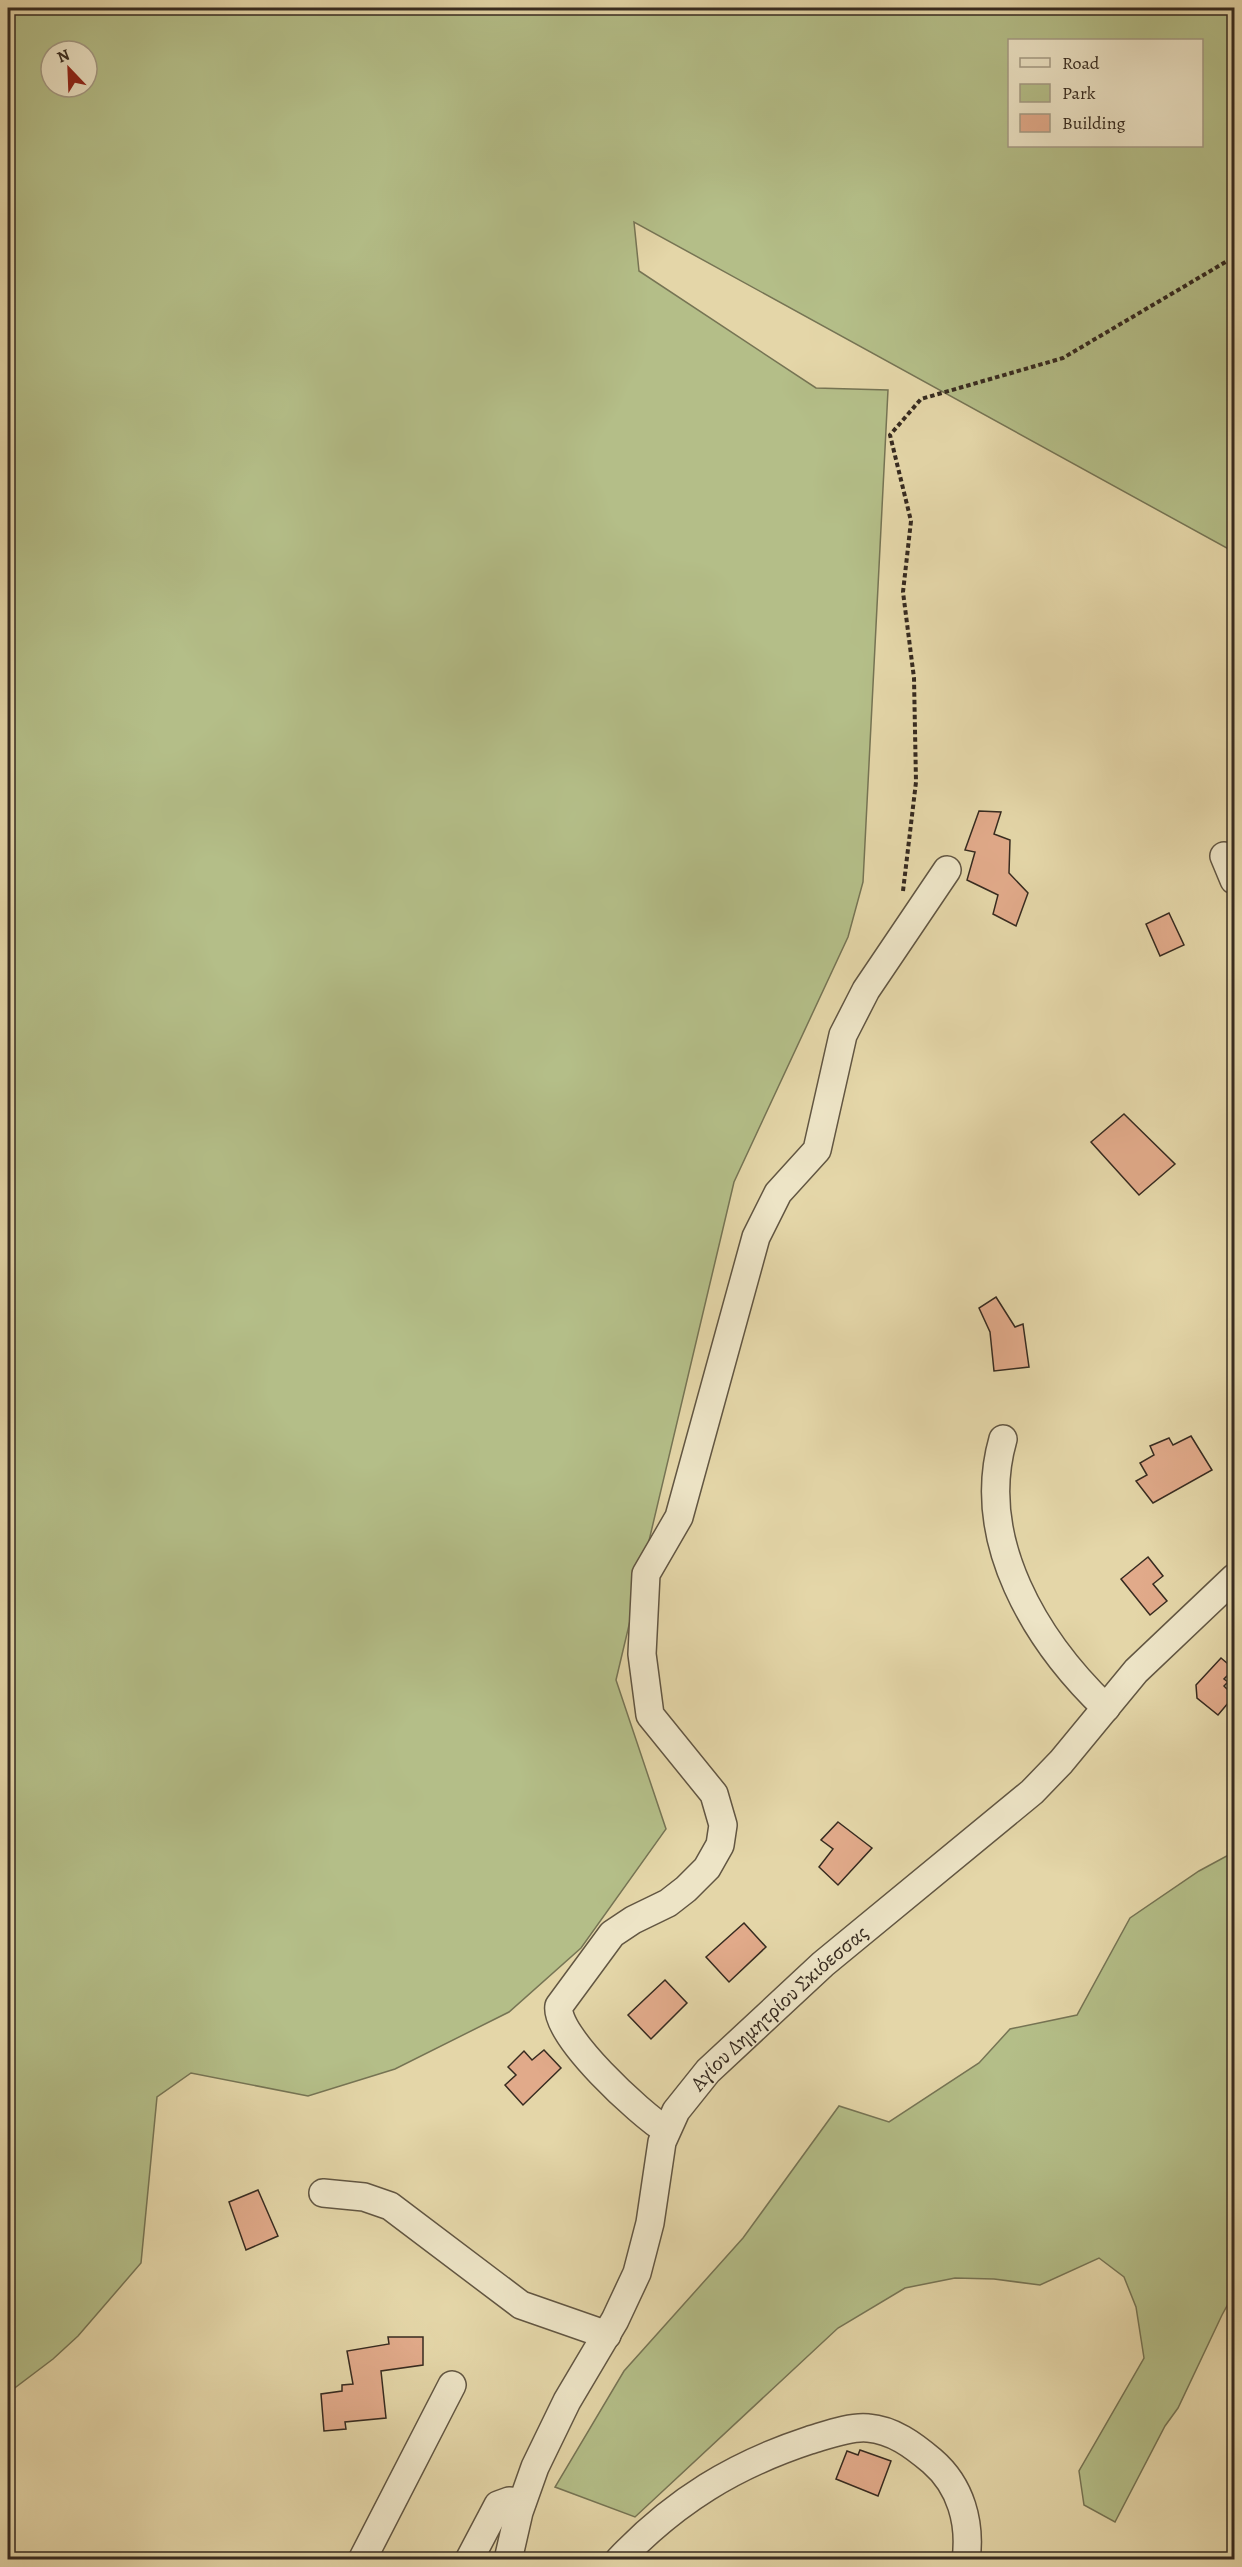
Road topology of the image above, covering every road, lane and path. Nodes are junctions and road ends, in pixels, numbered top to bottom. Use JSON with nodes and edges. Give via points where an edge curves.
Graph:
{"nodes":[{"id":1,"x":1234,"y":257,"type":"edge"},
{"id":2,"x":947,"y":870,"type":"dead end"},
{"id":3,"x":902,"y":902,"type":"dead end"},
{"id":4,"x":1003,"y":1439,"type":"dead end"},
{"id":5,"x":1234,"y":1578,"type":"edge"},
{"id":6,"x":1106,"y":1708,"type":"junction"},
{"id":7,"x":666,"y":2130,"type":"junction"},
{"id":8,"x":323,"y":2193,"type":"dead end"},
{"id":9,"x":607,"y":2335,"type":"junction"},
{"id":10,"x":452,"y":2385,"type":"dead end"},
{"id":11,"x":522,"y":2502,"type":"junction"},
{"id":12,"x":362,"y":2559,"type":"edge"},
{"id":13,"x":469,"y":2559,"type":"edge"},
{"id":14,"x":508,"y":2559,"type":"edge"},
{"id":15,"x":619,"y":2559,"type":"edge"},
{"id":16,"x":966,"y":2559,"type":"edge"}],
"edges":[{"from":1,"to":3,"type":"path","via":[[1063,358],[921,399],[890,435],[911,521],[903,592],[914,678],[916,783]]},
{"from":2,"to":7,"type":"street","via":[[866,990],[843,1035],[817,1150],[778,1193],[756,1238],[679,1517],[646,1574],[642,1654],[650,1715],[710,1787],[721,1811],[722,1837],[707,1868],[686,1889],[668,1903],[624,1925],[608,1939],[558,2011],[563,2025],[598,2069],[634,2107]]},
{"from":4,"to":6,"type":"street","via":[[995,1491],[999,1528],[1009,1564],[1048,1643]]},
{"from":5,"to":6,"type":"street","name":"Αγίου Δημητρίου Σκιόεσσας","via":[[1149,1657]]},
{"from":6,"to":7,"type":"street","name":"Αγίου Δημητρίου Σκιόεσσας","via":[[1032,1792],[824,1964],[729,2051],[685,2099]]},
{"from":7,"to":9,"type":"street","name":"Αγίου Δημητρίου Σκιόεσσας","via":[[641,2261]]},
{"from":8,"to":9,"type":"street","via":[[390,2206],[521,2305]]},
{"from":9,"to":11,"type":"street","name":"Αγίου Δημητρίου Σκιόεσσας","via":[[567,2401]]},
{"from":10,"to":12,"type":"street"},
{"from":11,"to":13,"type":"street","via":[[498,2505]]},
{"from":11,"to":14,"type":"street","name":"Αγίου Δημητρίου Σκιόεσσας"},
{"from":15,"to":16,"type":"street","via":[[684,2502],[736,2468],[824,2436],[866,2427],[888,2431],[914,2445],[938,2466],[960,2497],[968,2529]]}]}
